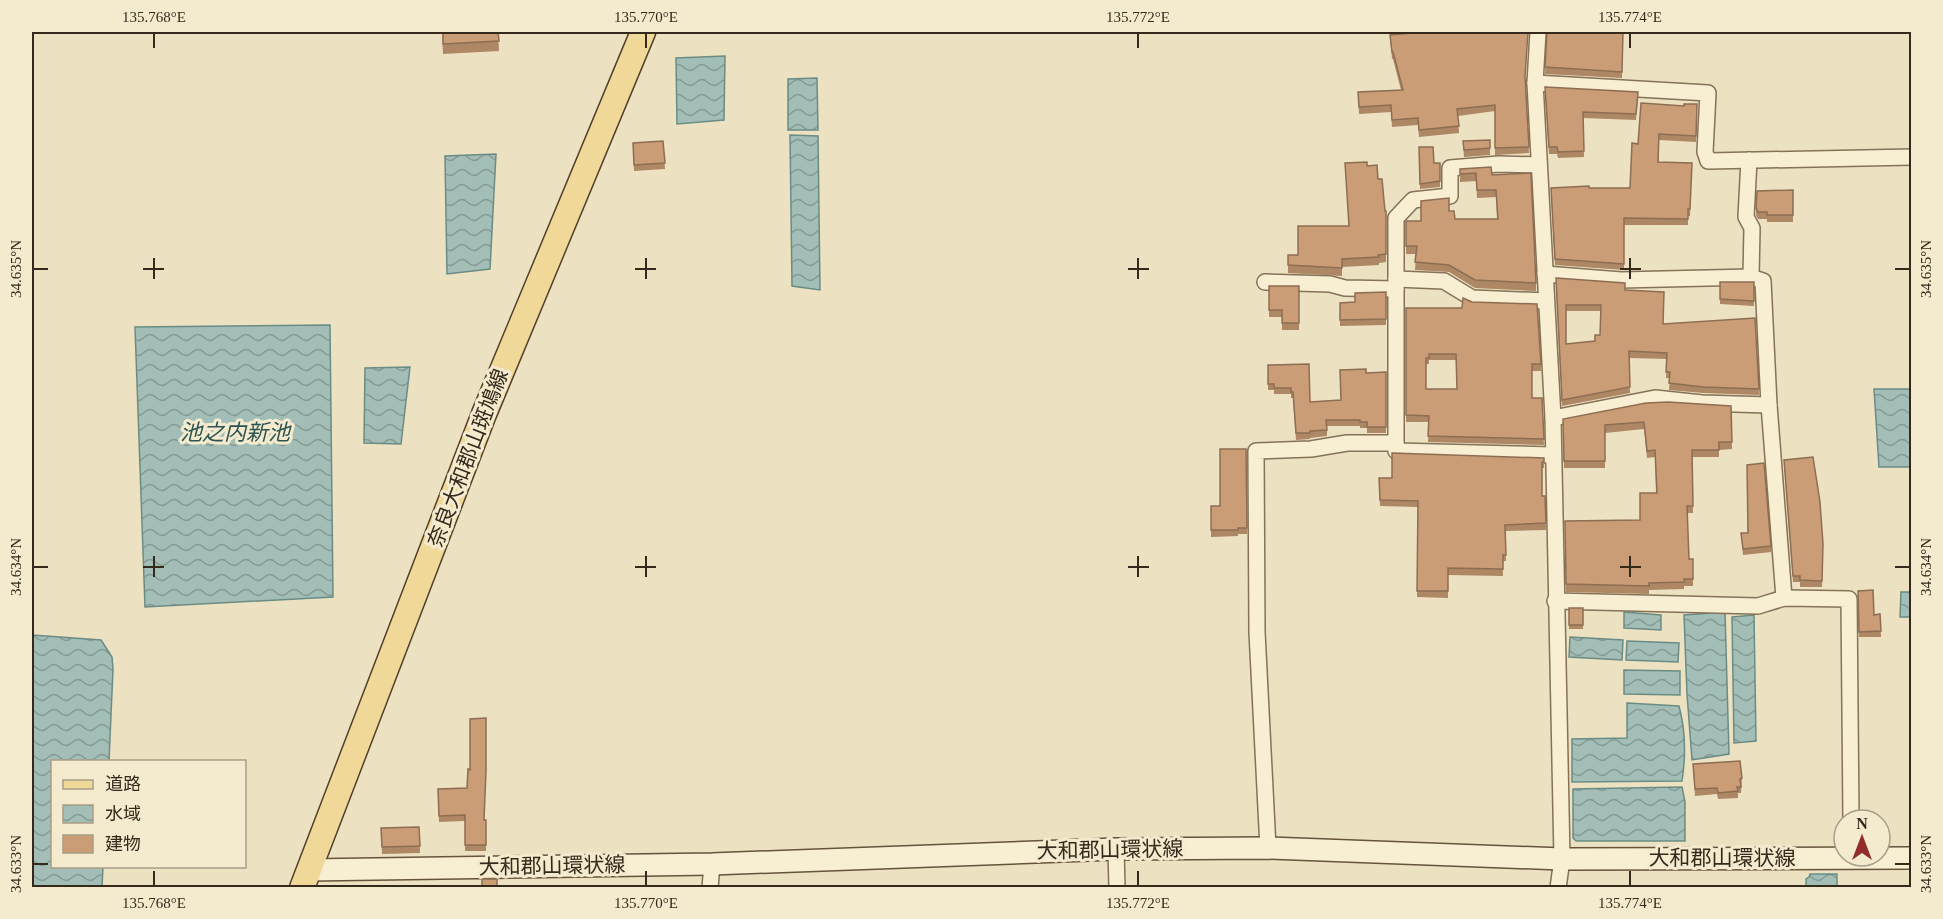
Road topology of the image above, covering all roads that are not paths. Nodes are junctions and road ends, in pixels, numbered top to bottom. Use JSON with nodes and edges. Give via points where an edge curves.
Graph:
{"nodes":[{"id":1,"x":643,"y":32,"type":"edge"},
{"id":2,"x":1538,"y":32,"type":"edge"},
{"id":3,"x":1535,"y":83,"type":"junction"},
{"id":4,"x":1911,"y":157,"type":"edge"},
{"id":5,"x":1749,"y":160,"type":"junction"},
{"id":6,"x":1539,"y":165,"type":"junction"},
{"id":7,"x":1545,"y":274,"type":"junction"},
{"id":8,"x":1751,"y":277,"type":"junction"},
{"id":9,"x":1265,"y":282,"type":"dead end"},
{"id":10,"x":1396,"y":284,"type":"junction"},
{"id":11,"x":1546,"y":301,"type":"junction"},
{"id":12,"x":1769,"y":405,"type":"junction"},
{"id":13,"x":1553,"y":418,"type":"junction"},
{"id":14,"x":1396,"y":443,"type":"junction"},
{"id":15,"x":1553,"y":455,"type":"junction"},
{"id":16,"x":1785,"y":598,"type":"junction"},
{"id":17,"x":1555,"y":602,"type":"junction"},
{"id":18,"x":1851,"y":808,"type":"edge"},
{"id":19,"x":1268,"y":848,"type":"junction"},
{"id":20,"x":1116,"y":849,"type":"junction"},
{"id":21,"x":1832,"y":857,"type":"edge"},
{"id":22,"x":1892,"y":858,"type":"edge"},
{"id":23,"x":1911,"y":858,"type":"edge"},
{"id":24,"x":1562,"y":859,"type":"junction"},
{"id":25,"x":712,"y":864,"type":"junction"},
{"id":26,"x":305,"y":879,"type":"edge"},
{"id":27,"x":710,"y":888,"type":"edge"},
{"id":28,"x":1117,"y":888,"type":"edge"},
{"id":29,"x":1558,"y":888,"type":"edge"}],
"edges":[{"from":1,"to":26,"type":"main road","name":"奈良大和郡山斑鳩線","via":[[484,414]]},
{"from":2,"to":3,"type":"street"},
{"from":3,"to":5,"type":"street","via":[[1708,93],[1708,161]]},
{"from":3,"to":6,"type":"street"},
{"from":4,"to":5,"type":"street"},
{"from":5,"to":8,"type":"street","via":[[1746,217],[1752,228]]},
{"from":6,"to":7,"type":"street"},
{"from":6,"to":10,"type":"street","via":[[1450,168],[1450,196],[1413,200],[1396,218]]},
{"from":7,"to":8,"type":"street","via":[[1621,280]]},
{"from":7,"to":11,"type":"street"},
{"from":8,"to":12,"type":"street","via":[[1763,281]]},
{"from":9,"to":10,"type":"street","via":[[1345,288]]},
{"from":10,"to":11,"type":"street","via":[[1444,281],[1472,298]]},
{"from":10,"to":14,"type":"street"},
{"from":11,"to":13,"type":"street"},
{"from":12,"to":13,"type":"street","via":[[1702,404],[1654,398]]},
{"from":12,"to":16,"type":"street"},
{"from":13,"to":15,"type":"street"},
{"from":14,"to":15,"type":"street","via":[[1396,451]]},
{"from":14,"to":19,"type":"street","via":[[1256,451],[1257,632]]},
{"from":15,"to":17,"type":"street"},
{"from":16,"to":17,"type":"street","via":[[1758,606]]},
{"from":16,"to":18,"type":"street","via":[[1849,599]]},
{"from":17,"to":24,"type":"street"},
{"from":19,"to":20,"type":"main road","name":"大和郡山環状線"},
{"from":19,"to":24,"type":"main road","name":"大和郡山環状線"},
{"from":20,"to":25,"type":"main road","name":"大和郡山環状線"},
{"from":20,"to":28,"type":"street"},
{"from":21,"to":24,"type":"main road","name":"大和郡山環状線"},
{"from":22,"to":23,"type":"main road","name":"大和郡山環状線"},
{"from":24,"to":29,"type":"street"},
{"from":25,"to":26,"type":"main road","name":"大和郡山環状線"},
{"from":25,"to":27,"type":"street"}]}
